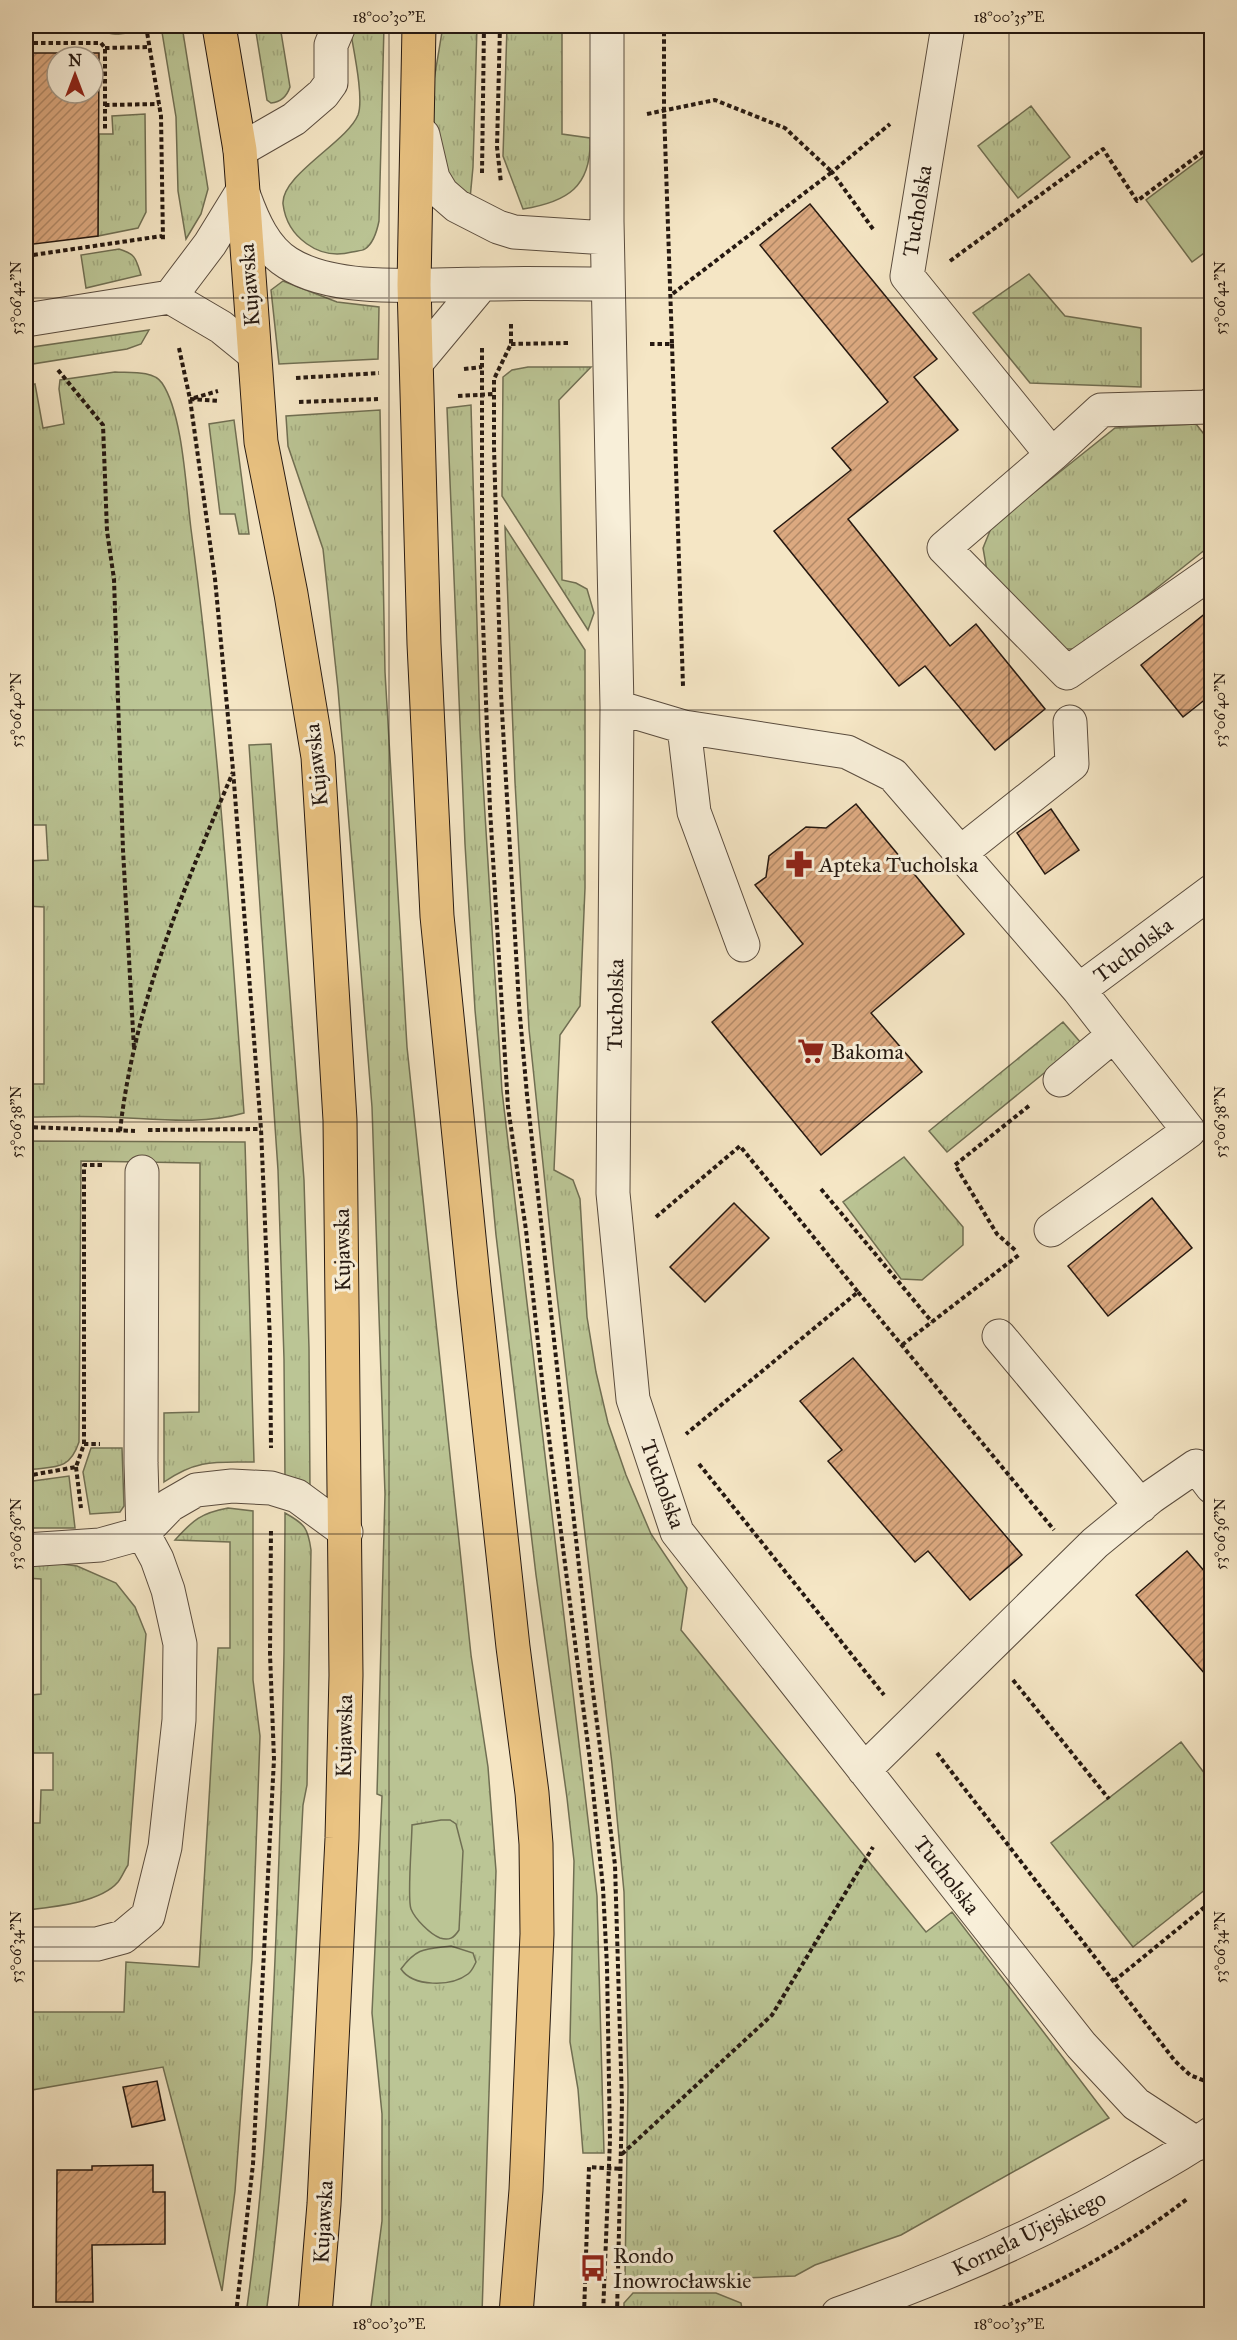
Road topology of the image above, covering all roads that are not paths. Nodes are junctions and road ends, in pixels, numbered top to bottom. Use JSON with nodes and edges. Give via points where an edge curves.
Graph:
{"nodes":[{"id":1,"x":219,"y":26,"type":"edge"},
{"id":2,"x":339,"y":26,"type":"edge"},
{"id":3,"x":419,"y":26,"type":"edge"},
{"id":4,"x":607,"y":26,"type":"edge"},
{"id":5,"x":948,"y":26,"type":"edge"},
{"id":6,"x":418,"y":106,"type":"junction"},
{"id":7,"x":240,"y":150,"type":"junction"},
{"id":8,"x":242,"y":192,"type":"junction"},
{"id":9,"x":608,"y":238,"type":"junction"},
{"id":10,"x":483,"y":284,"type":"junction"},
{"id":11,"x":608,"y":284,"type":"junction"},
{"id":12,"x":414,"y":285,"type":"junction"},
{"id":13,"x":170,"y":297,"type":"junction"},
{"id":14,"x":26,"y":320,"type":"edge"},
{"id":15,"x":417,"y":377,"type":"junction"},
{"id":16,"x":256,"y":379,"type":"junction"},
{"id":17,"x":1211,"y":407,"type":"edge"},
{"id":18,"x":1052,"y":455,"type":"junction"},
{"id":19,"x":1212,"y":572,"type":"edge"},
{"id":20,"x":617,"y":706,"type":"junction"},
{"id":21,"x":1070,"y":722,"type":"dead end"},
{"id":22,"x":684,"y":727,"type":"junction"},
{"id":23,"x":960,"y":853,"type":"junction"},
{"id":24,"x":1212,"y":891,"type":"edge"},
{"id":25,"x":743,"y":945,"type":"dead end"},
{"id":26,"x":1079,"y":990,"type":"junction"},
{"id":27,"x":1114,"y":1035,"type":"junction"},
{"id":28,"x":1060,"y":1080,"type":"road end"},
{"id":29,"x":142,"y":1172,"type":"road end"},
{"id":30,"x":1051,"y":1230,"type":"road end"},
{"id":31,"x":999,"y":1336,"type":"dead end"},
{"id":32,"x":1206,"y":1468,"type":"edge"},
{"id":33,"x":1141,"y":1506,"type":"junction"},
{"id":34,"x":346,"y":1532,"type":"junction"},
{"id":35,"x":143,"y":1533,"type":"junction"},
{"id":36,"x":26,"y":1550,"type":"edge"},
{"id":37,"x":864,"y":1770,"type":"junction"},
{"id":38,"x":26,"y":1944,"type":"edge"},
{"id":39,"x":1204,"y":2139,"type":"edge"},
{"id":40,"x":315,"y":2314,"type":"edge"},
{"id":41,"x":516,"y":2314,"type":"edge"},
{"id":42,"x":838,"y":2314,"type":"edge"}],
"edges":[{"from":1,"to":7,"type":"main road","name":"Kujawska"},
{"from":2,"to":7,"type":"street","via":[[331,45],[331,83],[323,94],[294,119]]},
{"from":3,"to":6,"type":"main road"},
{"from":4,"to":9,"type":"street","name":"Tucholska"},
{"from":5,"to":18,"type":"street","name":"Tucholska","via":[[936,86],[911,281]]},
{"from":6,"to":9,"type":"street","via":[[433,178],[457,206],[514,232]]},
{"from":6,"to":12,"type":"main road"},
{"from":7,"to":8,"type":"main road","name":"Kujawska"},
{"from":8,"to":12,"type":"street","name":"Kujawska","via":[[263,238],[288,264],[324,278],[372,285]]},
{"from":8,"to":13,"type":"street","via":[[210,244]]},
{"from":8,"to":16,"type":"main road","name":"Kujawska"},
{"from":9,"to":11,"type":"street","name":"Tucholska"},
{"from":10,"to":11,"type":"street"},
{"from":10,"to":12,"type":"street"},
{"from":10,"to":15,"type":"street"},
{"from":11,"to":20,"type":"street","name":"Tucholska"},
{"from":12,"to":15,"type":"main road"},
{"from":13,"to":14,"type":"street"},
{"from":13,"to":16,"type":"street","via":[[221,327]]},
{"from":15,"to":41,"type":"main road","via":[[437,916],[536,1844],[537,1934],[526,2190]]},
{"from":16,"to":34,"type":"main road","name":"Kujawska","via":[[261,442],[318,757],[340,1120]]},
{"from":17,"to":18,"type":"street","via":[[1101,410]]},
{"from":18,"to":19,"type":"street","via":[[944,548],[1067,673]]},
{"from":20,"to":22,"type":"street","name":"Tucholska"},
{"from":20,"to":37,"type":"street","name":"Tucholska","via":[[613,1193],[633,1400],[677,1532]]},
{"from":21,"to":23,"type":"street","via":[[1072,764]]},
{"from":22,"to":23,"type":"street","name":"Tucholska","via":[[847,752],[893,775]]},
{"from":22,"to":25,"type":"street","via":[[694,812]]},
{"from":23,"to":26,"type":"street","name":"Tucholska"},
{"from":24,"to":26,"type":"street","name":"Tucholska"},
{"from":26,"to":27,"type":"street"},
{"from":27,"to":28,"type":"street"},
{"from":27,"to":30,"type":"street","via":[[1189,1131]]},
{"from":29,"to":35,"type":"street"},
{"from":31,"to":33,"type":"street"},
{"from":32,"to":33,"type":"street"},
{"from":33,"to":37,"type":"street","via":[[1095,1543]]},
{"from":34,"to":35,"type":"street","via":[[297,1496],[271,1488],[232,1486],[196,1490],[170,1505]]},
{"from":34,"to":40,"type":"main road","name":"Kujawska","via":[[342,1838]]},
{"from":35,"to":36,"type":"street","via":[[100,1545]]},
{"from":35,"to":38,"type":"street","via":[[161,1569],[180,1644],[179,1720],[165,1847],[148,1916],[123,1937],[97,1944]]},
{"from":37,"to":39,"type":"street","name":"Tucholska","via":[[1081,2045],[1136,2104]]},
{"from":39,"to":42,"type":"street","name":"Kornela Ujejskiego","via":[[1100,2201],[1004,2247],[908,2290]]}]}
